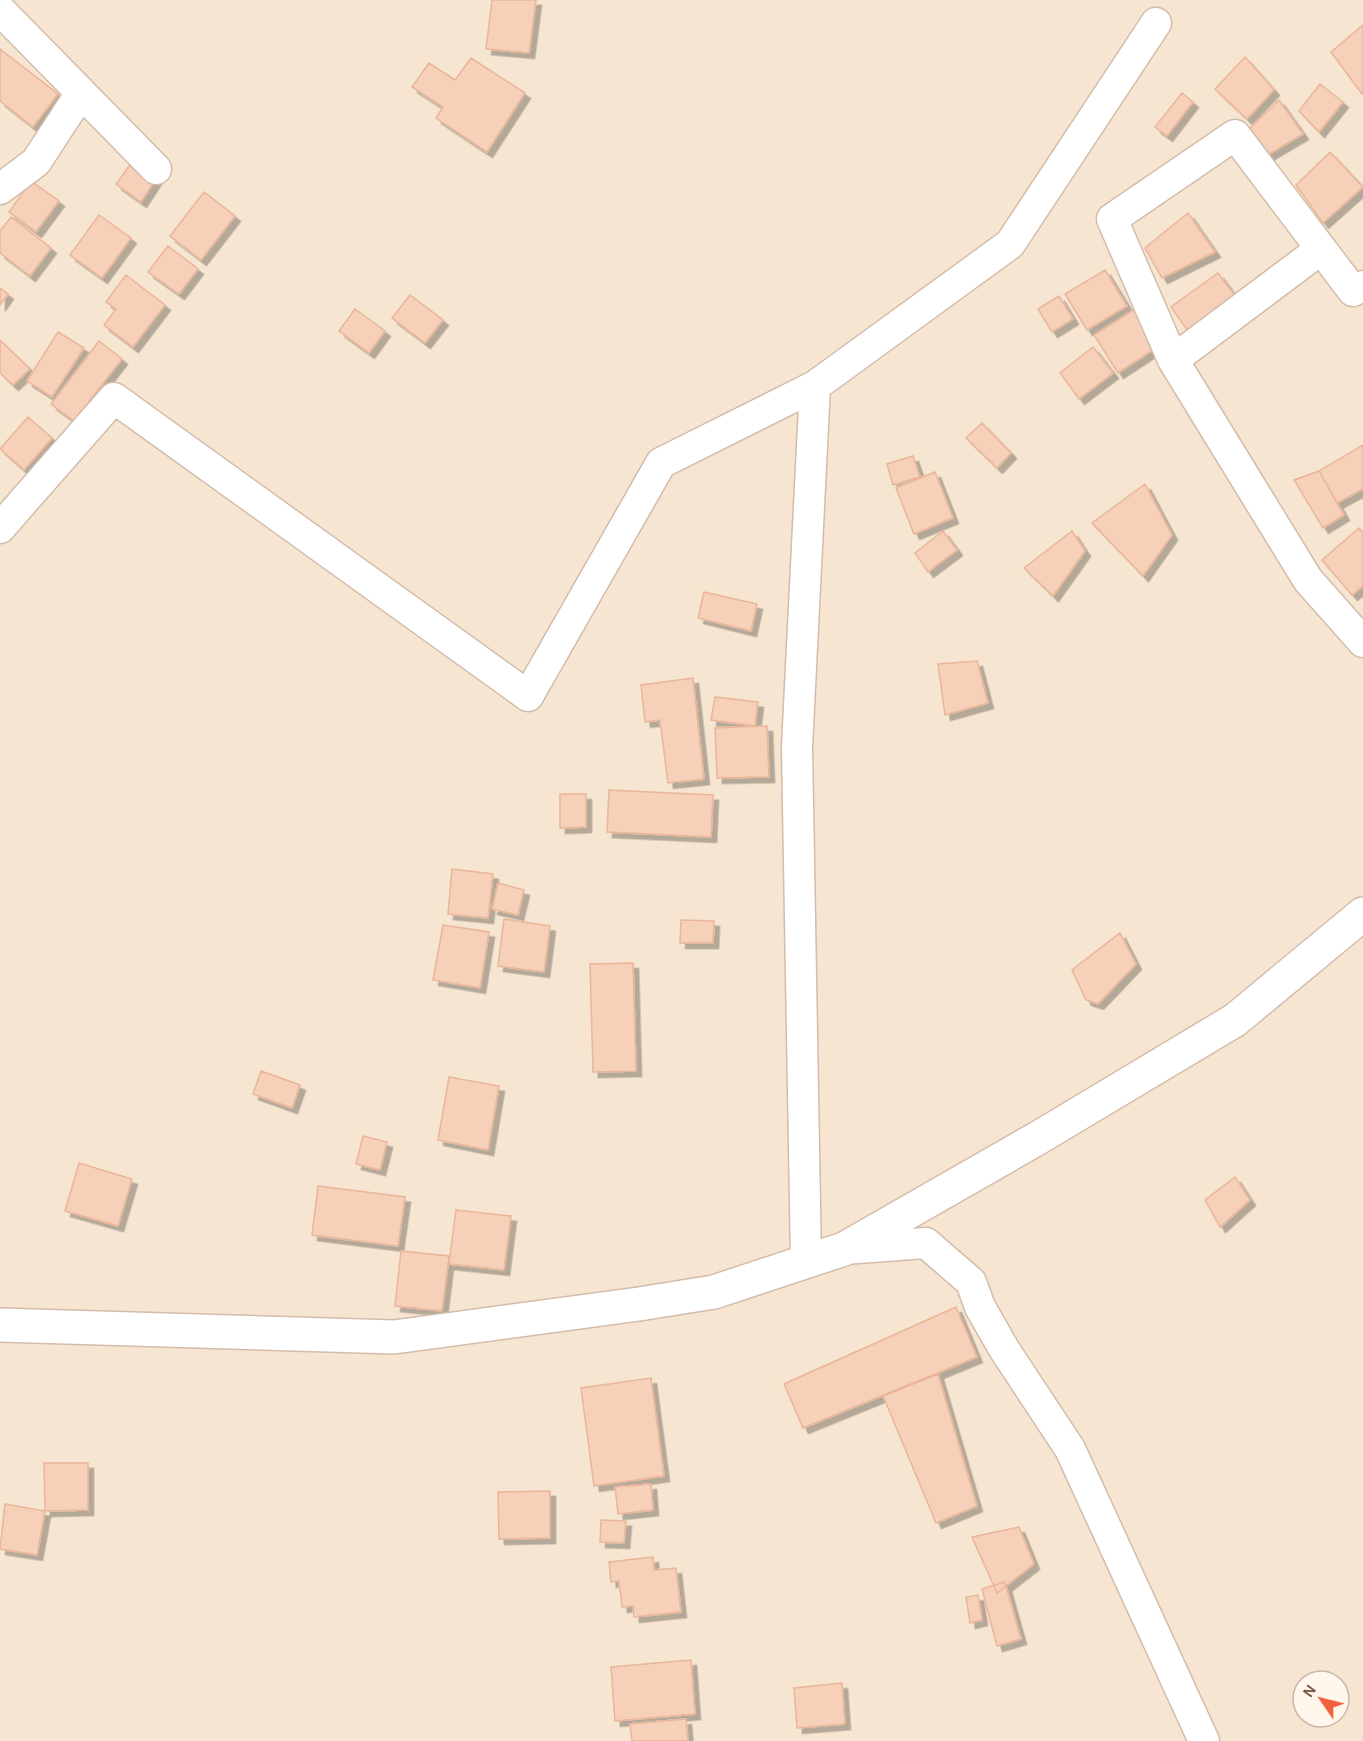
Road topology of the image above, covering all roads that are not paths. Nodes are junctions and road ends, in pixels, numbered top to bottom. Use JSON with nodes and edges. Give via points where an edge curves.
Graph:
{"nodes":[{"id":1,"x":0,"y":10,"type":"edge"},
{"id":2,"x":1156,"y":23,"type":"dead end"},
{"id":3,"x":81,"y":93,"type":"junction"},
{"id":4,"x":156,"y":169,"type":"dead end"},
{"id":5,"x":0,"y":189,"type":"edge"},
{"id":6,"x":1321,"y":249,"type":"junction"},
{"id":7,"x":1363,"y":286,"type":"edge"},
{"id":8,"x":1173,"y":360,"type":"junction"},
{"id":9,"x":815,"y":386,"type":"junction"},
{"id":10,"x":0,"y":528,"type":"edge"},
{"id":11,"x":1363,"y":642,"type":"edge"},
{"id":12,"x":1363,"y":914,"type":"edge"},
{"id":13,"x":844,"y":1249,"type":"junction"},
{"id":14,"x":806,"y":1262,"type":"junction"},
{"id":15,"x":0,"y":1325,"type":"edge"},
{"id":16,"x":1204,"y":1741,"type":"edge"}],
"edges":[{"from":1,"to":3,"type":"street"},
{"from":2,"to":9,"type":"street","via":[[1010,244]]},
{"from":3,"to":4,"type":"street"},
{"from":3,"to":5,"type":"street","via":[[36,162]]},
{"from":6,"to":7,"type":"street","via":[[1353,291]]},
{"from":6,"to":8,"type":"street"},
{"from":6,"to":8,"type":"street","via":[[1235,135],[1112,219]]},
{"from":8,"to":11,"type":"street","via":[[1308,580]]},
{"from":9,"to":10,"type":"street","via":[[661,463],[528,696],[114,398]]},
{"from":9,"to":14,"type":"street","via":[[797,747]]},
{"from":12,"to":13,"type":"street","via":[[1235,1020]]},
{"from":13,"to":14,"type":"street"},
{"from":13,"to":16,"type":"street","via":[[926,1243],[971,1282],[980,1307],[1004,1348],[1070,1449]]},
{"from":14,"to":15,"type":"street","via":[[714,1292],[394,1337]]}]}
